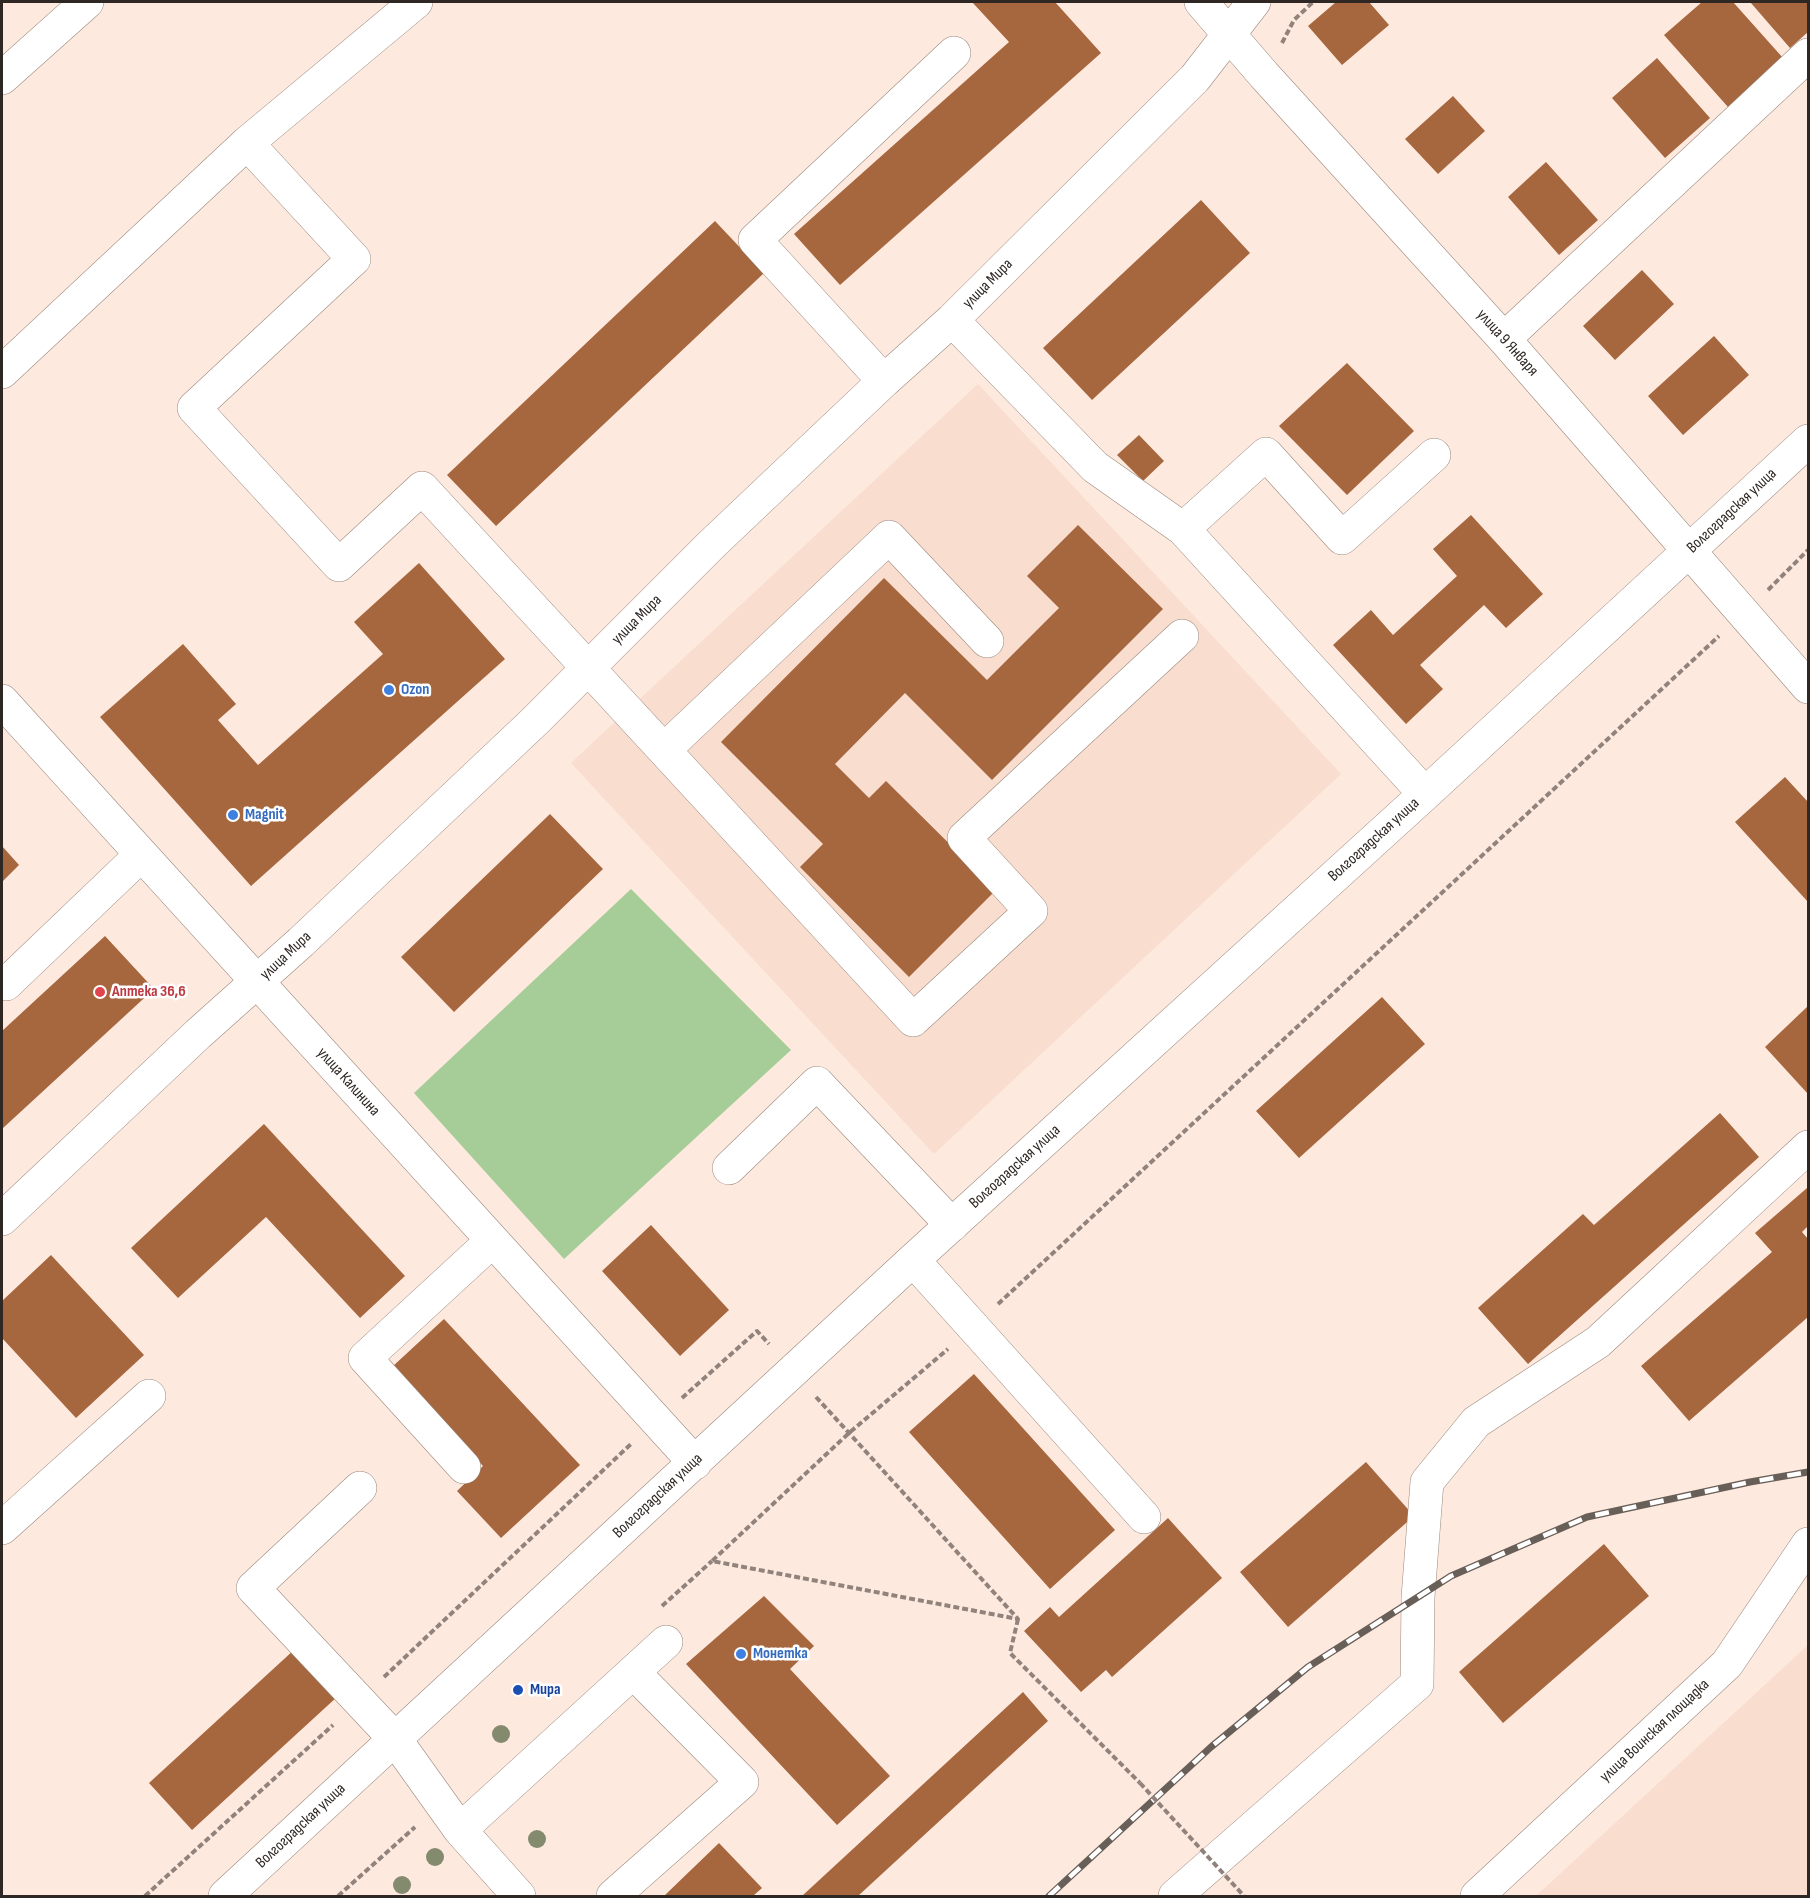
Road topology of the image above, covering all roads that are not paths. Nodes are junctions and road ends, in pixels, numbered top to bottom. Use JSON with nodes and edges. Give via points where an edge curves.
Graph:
{"nodes":[{"id":1,"x":87,"y":2,"type":"edge"},
{"id":2,"x":416,"y":2,"type":"edge"},
{"id":3,"x":1201,"y":2,"type":"edge"},
{"id":4,"x":1254,"y":2,"type":"edge"},
{"id":5,"x":1229,"y":33,"type":"junction"},
{"id":6,"x":954,"y":53,"type":"dead end"},
{"id":7,"x":1809,"y":55,"type":"edge"},
{"id":8,"x":2,"y":78,"type":"edge"},
{"id":9,"x":247,"y":143,"type":"junction"},
{"id":10,"x":952,"y":320,"type":"junction"},
{"id":11,"x":1504,"y":339,"type":"junction"},
{"id":12,"x":2,"y":372,"type":"edge"},
{"id":13,"x":884,"y":381,"type":"junction"},
{"id":14,"x":1809,"y":441,"type":"edge"},
{"id":15,"x":1434,"y":455,"type":"dead end"},
{"id":16,"x":1183,"y":529,"type":"junction"},
{"id":17,"x":1690,"y":550,"type":"junction"},
{"id":18,"x":1182,"y":636,"type":"dead end"},
{"id":19,"x":987,"y":641,"type":"dead end"},
{"id":20,"x":588,"y":669,"type":"junction"},
{"id":21,"x":1809,"y":687,"type":"edge"},
{"id":22,"x":2,"y":701,"type":"edge"},
{"id":23,"x":664,"y":750,"type":"junction"},
{"id":24,"x":1425,"y":794,"type":"junction"},
{"id":25,"x":141,"y":855,"type":"junction"},
{"id":26,"x":2,"y":980,"type":"edge"},
{"id":27,"x":257,"y":982,"type":"junction"},
{"id":28,"x":1809,"y":1147,"type":"edge"},
{"id":29,"x":729,"y":1168,"type":"dead end"},
{"id":30,"x":2,"y":1219,"type":"edge"},
{"id":31,"x":952,"y":1225,"type":"junction"},
{"id":32,"x":492,"y":1241,"type":"junction"},
{"id":33,"x":913,"y":1260,"type":"junction"},
{"id":34,"x":149,"y":1396,"type":"dead end"},
{"id":35,"x":694,"y":1463,"type":"junction"},
{"id":36,"x":464,"y":1467,"type":"dead end"},
{"id":37,"x":360,"y":1488,"type":"dead end"},
{"id":38,"x":1144,"y":1517,"type":"dead end"},
{"id":39,"x":2,"y":1528,"type":"edge"},
{"id":40,"x":1809,"y":1544,"type":"edge"},
{"id":41,"x":666,"y":1642,"type":"dead end"},
{"id":42,"x":633,"y":1672,"type":"junction"},
{"id":43,"x":395,"y":1739,"type":"junction"},
{"id":44,"x":460,"y":1830,"type":"junction"},
{"id":45,"x":225,"y":1896,"type":"edge"},
{"id":46,"x":519,"y":1896,"type":"edge"},
{"id":47,"x":613,"y":1896,"type":"edge"},
{"id":48,"x":1175,"y":1896,"type":"edge"},
{"id":49,"x":1477,"y":1896,"type":"edge"}],
"edges":[{"from":1,"to":8,"type":"street"},
{"from":2,"to":9,"type":"street"},
{"from":3,"to":5,"type":"street","name":"улица 9 Января"},
{"from":4,"to":5,"type":"street","name":"улица Мира"},
{"from":5,"to":10,"type":"street","name":"улица Мира","via":[[1195,78]]},
{"from":5,"to":11,"type":"street","name":"улица 9 Января"},
{"from":6,"to":13,"type":"street","via":[[755,240]]},
{"from":7,"to":11,"type":"street"},
{"from":9,"to":12,"type":"street"},
{"from":9,"to":20,"type":"street","via":[[354,259],[194,408],[339,565],[422,488]]},
{"from":10,"to":13,"type":"street","name":"улица Мира"},
{"from":10,"to":16,"type":"street","via":[[1095,467]]},
{"from":11,"to":17,"type":"street","name":"улица 9 Января"},
{"from":13,"to":20,"type":"street","name":"улица Мира","via":[[712,544]]},
{"from":14,"to":17,"type":"street","name":"Волгоградская улица"},
{"from":15,"to":16,"type":"street","via":[[1342,538],[1266,454]]},
{"from":16,"to":24,"type":"street"},
{"from":17,"to":21,"type":"street","name":"улица 9 Января"},
{"from":17,"to":24,"type":"street","name":"Волгоградская улица"},
{"from":18,"to":23,"type":"street","via":[[964,838],[1031,910],[913,1020]]},
{"from":19,"to":23,"type":"street","via":[[889,537]]},
{"from":20,"to":23,"type":"street"},
{"from":20,"to":27,"type":"street","name":"улица Мира"},
{"from":22,"to":25,"type":"street","name":"улица Калинина"},
{"from":24,"to":31,"type":"street","name":"Волгоградская улица"},
{"from":25,"to":26,"type":"street","via":[[6,984]]},
{"from":25,"to":27,"type":"street","name":"улица Калинина"},
{"from":27,"to":30,"type":"street","name":"улица Мира"},
{"from":27,"to":32,"type":"street","name":"улица Калинина"},
{"from":28,"to":48,"type":"street","via":[[1598,1342],[1476,1422],[1427,1482],[1418,1597],[1417,1684]]},
{"from":29,"to":31,"type":"street","via":[[817,1083]]},
{"from":31,"to":33,"type":"street","name":"Волгоградская улица"},
{"from":32,"to":35,"type":"street","name":"улица Калинина"},
{"from":32,"to":36,"type":"street","via":[[365,1358]]},
{"from":33,"to":35,"type":"street","name":"Волгоградская улица"},
{"from":33,"to":38,"type":"street"},
{"from":34,"to":39,"type":"street"},
{"from":35,"to":43,"type":"street","name":"Волгоградская улица"},
{"from":37,"to":43,"type":"street","via":[[253,1588]]},
{"from":40,"to":49,"type":"street","name":"улица Воинская площадка","via":[[1727,1664]]},
{"from":41,"to":42,"type":"street"},
{"from":42,"to":44,"type":"street"},
{"from":42,"to":47,"type":"street","via":[[742,1782]]},
{"from":43,"to":44,"type":"street"},
{"from":43,"to":45,"type":"street","name":"Волгоградская улица"},
{"from":44,"to":46,"type":"street"}]}
